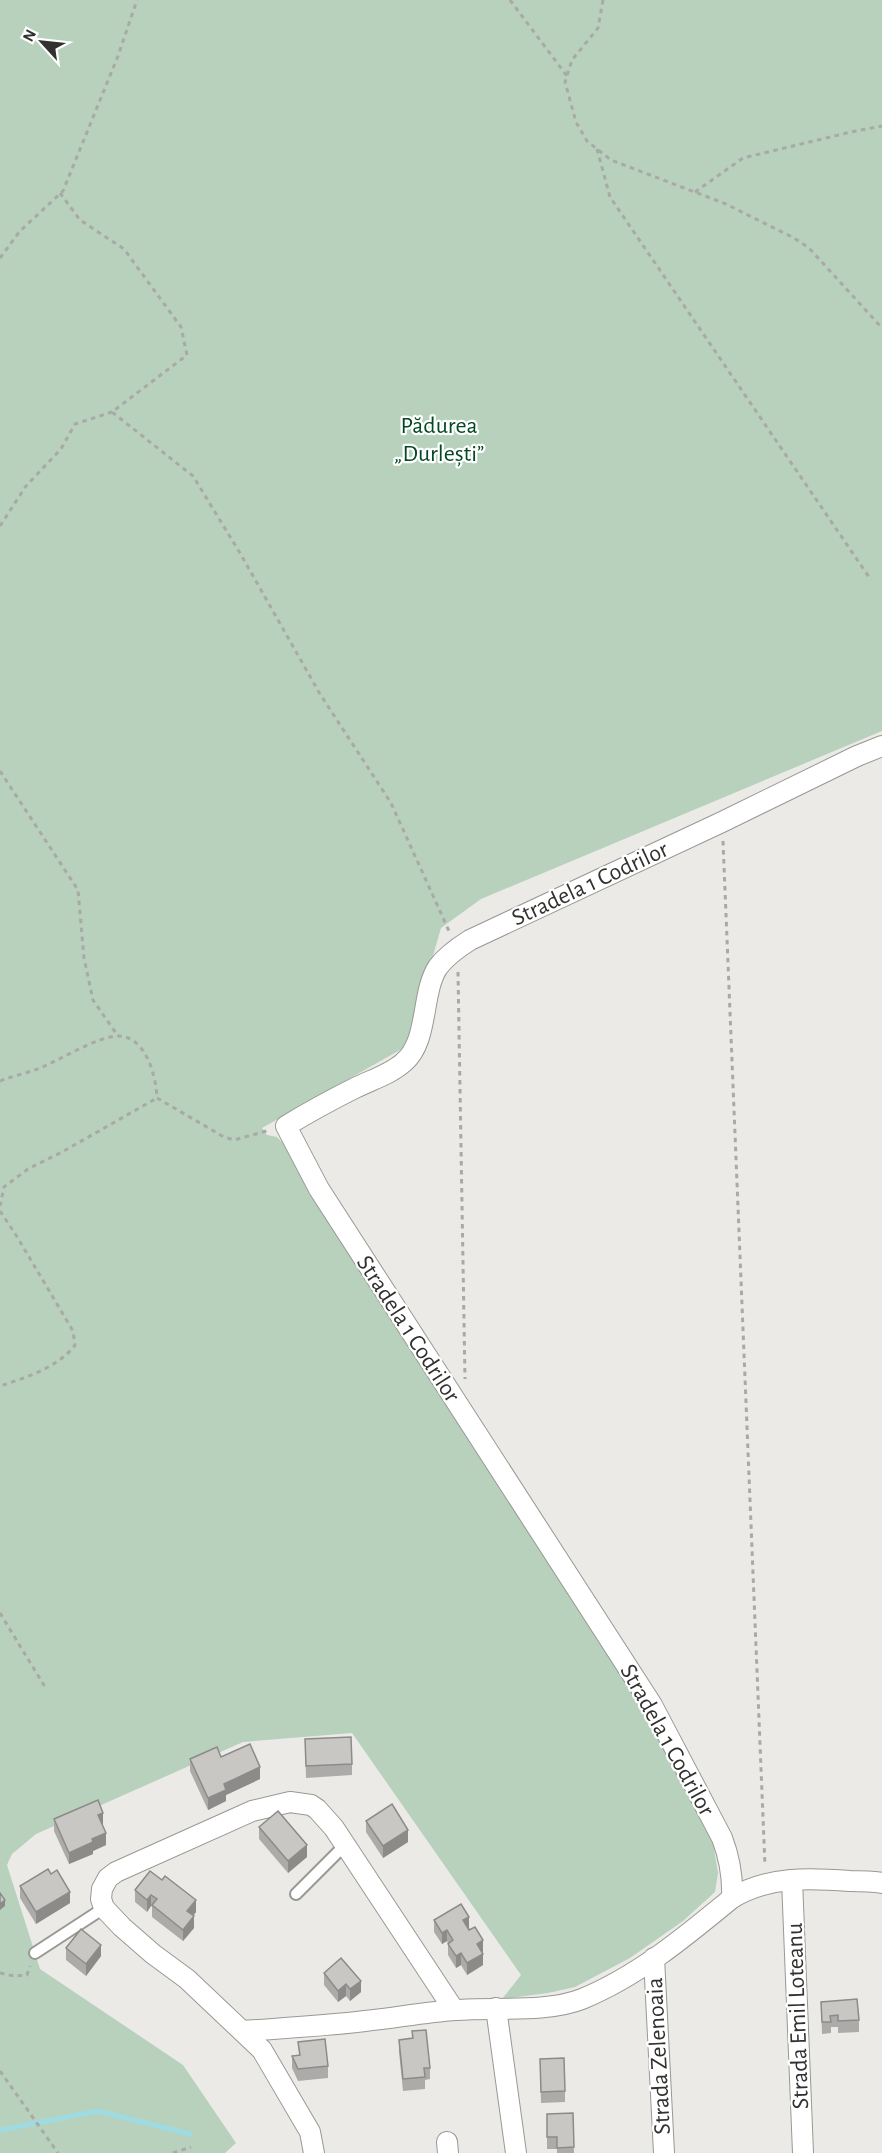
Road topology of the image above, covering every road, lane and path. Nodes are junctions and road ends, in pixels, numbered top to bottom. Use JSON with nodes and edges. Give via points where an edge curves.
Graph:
{"nodes":[{"id":1,"x":136,"y":0,"type":"edge"},
{"id":2,"x":510,"y":0,"type":"edge"},
{"id":3,"x":603,"y":0,"type":"edge"},
{"id":4,"x":567,"y":76,"type":"junction"},
{"id":5,"x":882,"y":126,"type":"edge"},
{"id":6,"x":597,"y":149,"type":"junction"},
{"id":7,"x":695,"y":192,"type":"junction"},
{"id":8,"x":60,"y":193,"type":"junction"},
{"id":9,"x":0,"y":258,"type":"edge"},
{"id":10,"x":882,"y":328,"type":"edge"},
{"id":11,"x":112,"y":412,"type":"junction"},
{"id":12,"x":0,"y":526,"type":"edge"},
{"id":13,"x":871,"y":580,"type":"dead end"},
{"id":14,"x":882,"y":746,"type":"edge"},
{"id":15,"x":0,"y":771,"type":"edge"},
{"id":16,"x":722,"y":822,"type":"junction"},
{"id":17,"x":457,"y":948,"type":"junction"},
{"id":18,"x":118,"y":1036,"type":"junction"},
{"id":19,"x":0,"y":1081,"type":"edge"},
{"id":20,"x":157,"y":1098,"type":"junction"},
{"id":21,"x":286,"y":1126,"type":"junction"},
{"id":22,"x":0,"y":1206,"type":"edge"},
{"id":23,"x":0,"y":1211,"type":"edge"},
{"id":24,"x":465,"y":1382,"type":"dead end"},
{"id":25,"x":0,"y":1386,"type":"edge"},
{"id":26,"x":0,"y":1613,"type":"edge"},
{"id":27,"x":45,"y":1687,"type":"dead end"},
{"id":28,"x":345,"y":1845,"type":"junction"},
{"id":29,"x":792,"y":1880,"type":"junction"},
{"id":30,"x":765,"y":1883,"type":"junction"},
{"id":31,"x":882,"y":1883,"type":"edge"},
{"id":32,"x":296,"y":1894,"type":"dead end"},
{"id":33,"x":732,"y":1898,"type":"junction"},
{"id":34,"x":104,"y":1908,"type":"junction"},
{"id":35,"x":35,"y":1953,"type":"joint"},
{"id":36,"x":654,"y":1958,"type":"junction"},
{"id":37,"x":0,"y":1973,"type":"edge"},
{"id":38,"x":496,"y":2008,"type":"junction"},
{"id":39,"x":454,"y":2010,"type":"junction"},
{"id":40,"x":243,"y":2031,"type":"junction"},
{"id":41,"x":0,"y":2071,"type":"edge"},
{"id":42,"x":191,"y":2147,"type":"dead end"},
{"id":43,"x":58,"y":2153,"type":"edge"},
{"id":44,"x":173,"y":2153,"type":"edge"},
{"id":45,"x":314,"y":2153,"type":"edge"},
{"id":46,"x":516,"y":2153,"type":"edge"},
{"id":47,"x":664,"y":2153,"type":"edge"},
{"id":48,"x":803,"y":2153,"type":"edge"}],
"edges":[{"from":1,"to":8,"type":"path","via":[[118,56]]},
{"from":2,"to":4,"type":"path"},
{"from":3,"to":4,"type":"path","via":[[598,28],[572,60]]},
{"from":4,"to":6,"type":"path","via":[[565,82],[576,122]]},
{"from":5,"to":7,"type":"path","via":[[742,158]]},
{"from":6,"to":7,"type":"path","via":[[611,160]]},
{"from":6,"to":13,"type":"path","via":[[610,197]]},
{"from":7,"to":10,"type":"path","via":[[794,238],[809,249]]},
{"from":8,"to":9,"type":"path","via":[[20,231]]},
{"from":8,"to":11,"type":"path","via":[[80,220],[124,249],[181,327],[187,355]]},
{"from":11,"to":12,"type":"path","via":[[75,424],[62,449],[26,486]]},
{"from":11,"to":17,"type":"path","via":[[193,476],[320,694],[391,803]]},
{"from":14,"to":16,"type":"street","name":"Stradela 1 Codrilor"},
{"from":15,"to":18,"type":"path","via":[[78,890],[84,958],[93,1000]]},
{"from":16,"to":17,"type":"street","name":"Stradela 1 Codrilor"},
{"from":16,"to":30,"type":"path"},
{"from":17,"to":21,"type":"street","name":"Stradela 1 Codrilor","via":[[438,967],[418,1040],[406,1061]]},
{"from":17,"to":24,"type":"path"},
{"from":18,"to":19,"type":"path"},
{"from":18,"to":20,"type":"path","via":[[141,1047],[156,1077]]},
{"from":20,"to":21,"type":"path","via":[[234,1140]]},
{"from":20,"to":22,"type":"path","via":[[28,1169],[4,1187]]},
{"from":21,"to":33,"type":"street","name":"Stradela 1 Codrilor","via":[[318,1189],[651,1705],[722,1838],[730,1859]]},
{"from":23,"to":25,"type":"path","via":[[73,1331],[75,1345],[67,1356],[23,1379]]},
{"from":26,"to":27,"type":"path"},
{"from":28,"to":32,"type":"lane"},
{"from":28,"to":34,"type":"street","via":[[323,1814],[310,1805],[290,1802],[252,1811],[116,1872],[102,1889]]},
{"from":28,"to":39,"type":"street"},
{"from":29,"to":30,"type":"street"},
{"from":29,"to":31,"type":"street"},
{"from":29,"to":48,"type":"street","name":"Strada Emil Loteanu"},
{"from":30,"to":33,"type":"street"},
{"from":33,"to":36,"type":"street"},
{"from":34,"to":35,"type":"lane"},
{"from":34,"to":40,"type":"street"},
{"from":35,"to":37,"type":"path","via":[[27,1975]]},
{"from":36,"to":38,"type":"street","via":[[580,2000],[558,2006]]},
{"from":36,"to":47,"type":"street","name":"Strada Zelenoaia"},
{"from":38,"to":39,"type":"street"},
{"from":38,"to":46,"type":"street"},
{"from":39,"to":40,"type":"street","via":[[364,2022]]},
{"from":40,"to":45,"type":"street","via":[[262,2050],[305,2122]]},
{"from":41,"to":43,"type":"path"},
{"from":42,"to":44,"type":"path"}]}
